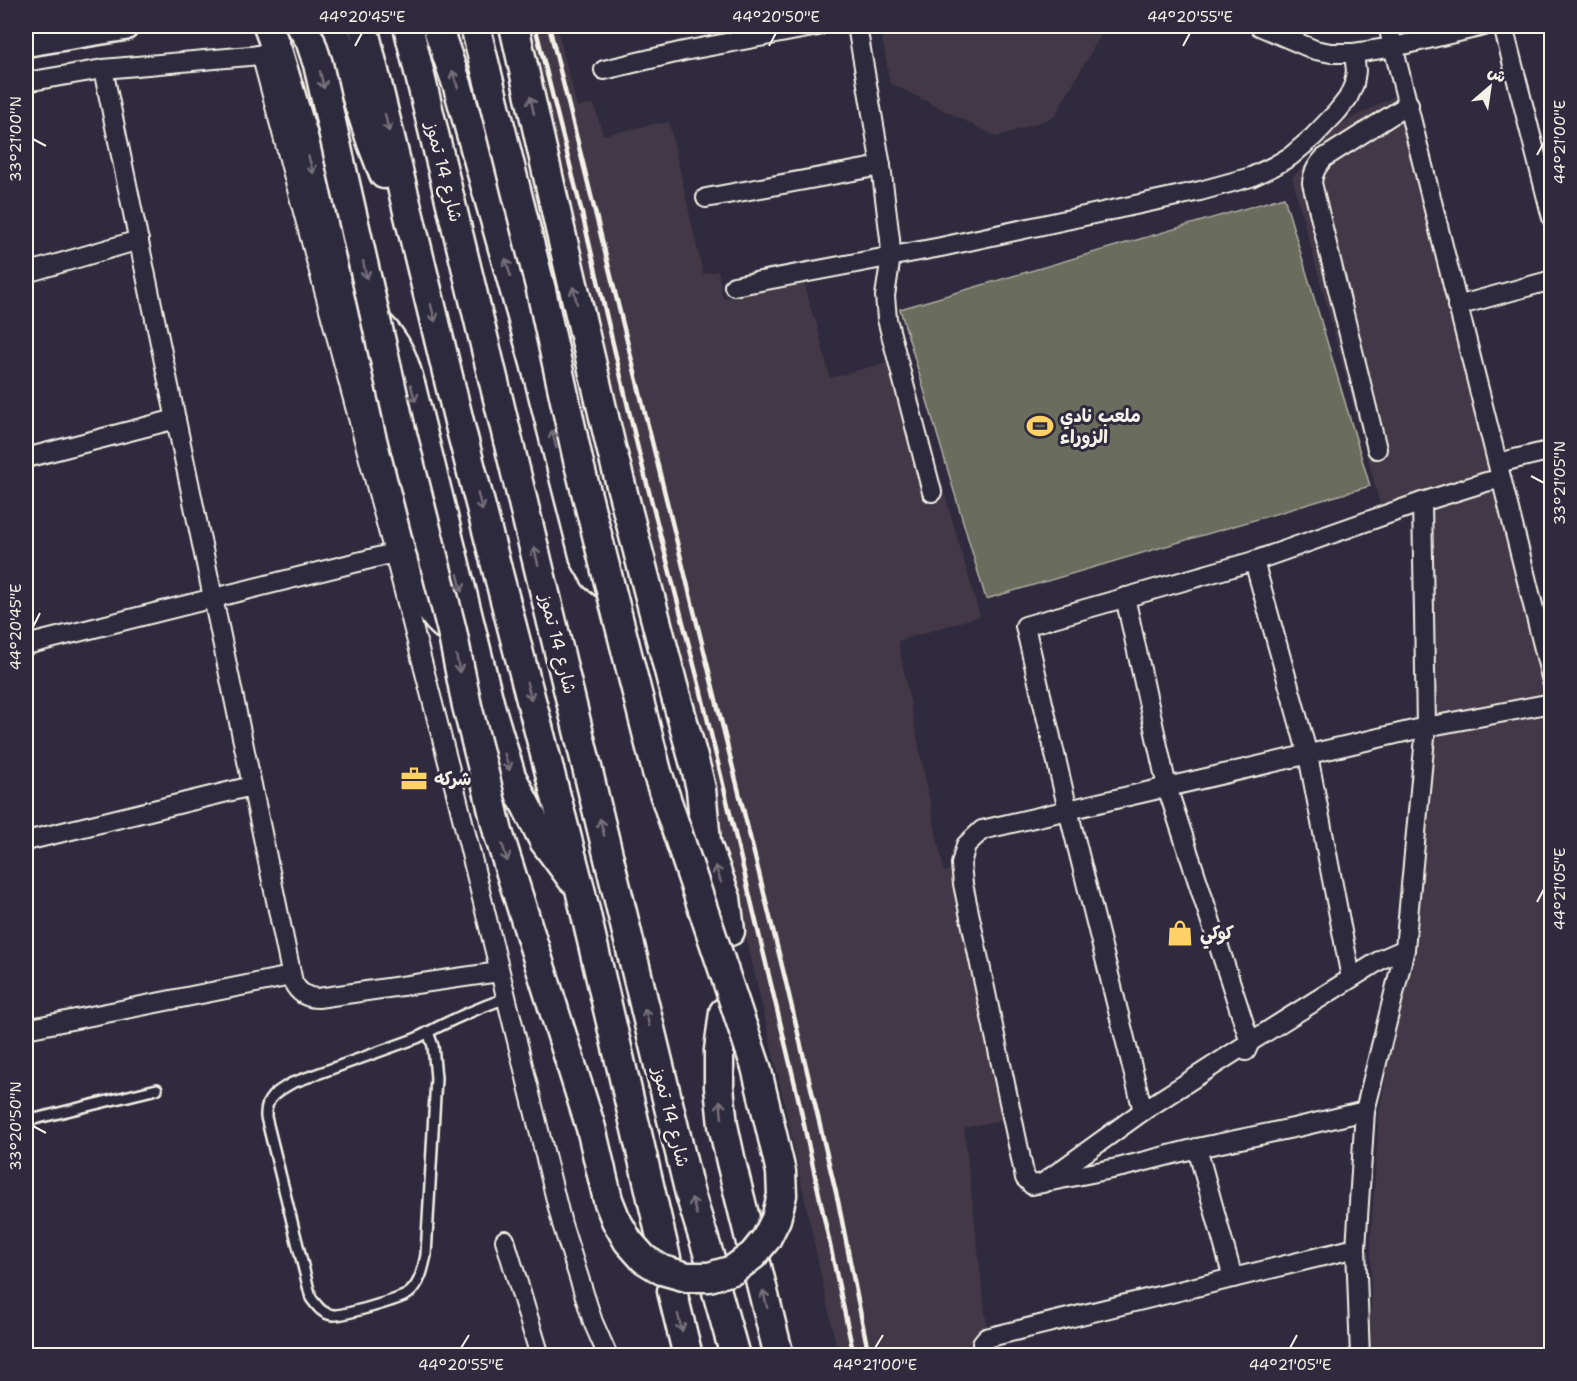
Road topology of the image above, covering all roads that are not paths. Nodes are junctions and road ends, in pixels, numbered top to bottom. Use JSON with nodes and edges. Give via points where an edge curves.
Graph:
{"nodes":[{"id":1,"x":124,"y":26,"type":"edge"},
{"id":2,"x":301,"y":26,"type":"edge"},
{"id":3,"x":333,"y":26,"type":"edge"},
{"id":4,"x":363,"y":26,"type":"edge"},
{"id":5,"x":408,"y":26,"type":"edge"},
{"id":6,"x":437,"y":26,"type":"edge"},
{"id":7,"x":475,"y":26,"type":"edge"},
{"id":8,"x":514,"y":26,"type":"edge"},
{"id":9,"x":818,"y":26,"type":"edge"},
{"id":10,"x":857,"y":26,"type":"edge"},
{"id":11,"x":1259,"y":26,"type":"edge"},
{"id":12,"x":1388,"y":26,"type":"edge"},
{"id":13,"x":1484,"y":26,"type":"edge"},
{"id":14,"x":1503,"y":26,"type":"edge"},
{"id":15,"x":26,"y":42,"type":"edge"},
{"id":16,"x":270,"y":45,"type":"junction"},
{"id":17,"x":1394,"y":47,"type":"junction"},
{"id":18,"x":1354,"y":53,"type":"junction"},
{"id":19,"x":103,"y":69,"type":"junction"},
{"id":20,"x":604,"y":70,"type":"dead end"},
{"id":21,"x":26,"y":82,"type":"edge"},
{"id":22,"x":1409,"y":104,"type":"junction"},
{"id":23,"x":881,"y":166,"type":"junction"},
{"id":24,"x":706,"y":198,"type":"dead end"},
{"id":25,"x":1551,"y":218,"type":"edge"},
{"id":26,"x":410,"y":219,"type":"junction"},
{"id":27,"x":139,"y":240,"type":"junction"},
{"id":28,"x":891,"y":256,"type":"junction"},
{"id":29,"x":26,"y":273,"type":"edge"},
{"id":30,"x":1551,"y":280,"type":"edge"},
{"id":31,"x":734,"y":286,"type":"dead end"},
{"id":32,"x":541,"y":290,"type":"junction"},
{"id":33,"x":1457,"y":306,"type":"junction"},
{"id":34,"x":378,"y":324,"type":"junction"},
{"id":35,"x":176,"y":419,"type":"junction"},
{"id":36,"x":1377,"y":449,"type":"dead end"},
{"id":37,"x":1551,"y":450,"type":"edge"},
{"id":38,"x":26,"y":458,"type":"edge"},
{"id":39,"x":1500,"y":471,"type":"junction"},
{"id":40,"x":932,"y":492,"type":"dead end"},
{"id":41,"x":1422,"y":502,"type":"junction"},
{"id":42,"x":394,"y":553,"type":"junction"},
{"id":43,"x":1254,"y":561,"type":"junction"},
{"id":44,"x":610,"y":588,"type":"junction"},
{"id":45,"x":1125,"y":597,"type":"junction"},
{"id":46,"x":213,"y":598,"type":"junction"},
{"id":47,"x":452,"y":631,"type":"junction"},
{"id":48,"x":26,"y":645,"type":"edge"},
{"id":49,"x":1551,"y":681,"type":"edge"},
{"id":50,"x":1551,"y":703,"type":"edge"},
{"id":51,"x":1426,"y":727,"type":"junction"},
{"id":52,"x":1308,"y":755,"type":"junction"},
{"id":53,"x":252,"y":786,"type":"junction"},
{"id":54,"x":1167,"y":788,"type":"junction"},
{"id":55,"x":1068,"y":810,"type":"junction"},
{"id":56,"x":26,"y":841,"type":"edge"},
{"id":57,"x":706,"y":842,"type":"junction"},
{"id":58,"x":580,"y":889,"type":"junction"},
{"id":59,"x":730,"y":931,"type":"dead end"},
{"id":60,"x":1405,"y":949,"type":"junction"},
{"id":61,"x":499,"y":972,"type":"junction"},
{"id":62,"x":291,"y":976,"type":"junction"},
{"id":63,"x":1351,"y":978,"type":"junction"},
{"id":64,"x":506,"y":998,"type":"junction"},
{"id":65,"x":723,"y":1012,"type":"dead end"},
{"id":66,"x":26,"y":1029,"type":"edge"},
{"id":67,"x":428,"y":1032,"type":"junction"},
{"id":68,"x":1247,"y":1047,"type":"junction"},
{"id":69,"x":157,"y":1089,"type":"dead end"},
{"id":70,"x":1143,"y":1111,"type":"junction"},
{"id":71,"x":1365,"y":1111,"type":"junction"},
{"id":72,"x":26,"y":1121,"type":"edge"},
{"id":73,"x":1197,"y":1148,"type":"junction"},
{"id":74,"x":1043,"y":1183,"type":"junction"},
{"id":75,"x":506,"y":1240,"type":"dead end"},
{"id":76,"x":1356,"y":1248,"type":"junction"},
{"id":77,"x":666,"y":1258,"type":"dead end"},
{"id":78,"x":711,"y":1262,"type":"dead end"},
{"id":79,"x":1233,"y":1278,"type":"junction"},
{"id":80,"x":672,"y":1291,"type":"dead end"},
{"id":81,"x":717,"y":1292,"type":"dead end"},
{"id":82,"x":540,"y":1356,"type":"edge"},
{"id":83,"x":608,"y":1356,"type":"edge"},
{"id":84,"x":688,"y":1356,"type":"edge"},
{"id":85,"x":735,"y":1356,"type":"edge"},
{"id":86,"x":779,"y":1356,"type":"edge"},
{"id":87,"x":983,"y":1356,"type":"edge"},
{"id":88,"x":1360,"y":1356,"type":"edge"}],
"edges":[{"from":1,"to":15,"type":"main road"},
{"from":2,"to":34,"type":"main road","one_way":true,"bridge":true,"via":[[318,64]]},
{"from":3,"to":26,"type":"main road","via":[[379,164]]},
{"from":4,"to":26,"type":"main road","name":"شارع 14 تموز","one_way":true},
{"from":78,"to":5,"type":"main road","name":"شارع 14 تموز","one_way":true,"via":[[687,1182]]},
{"from":44,"to":6,"type":"main road","one_way":true,"via":[[585,559],[535,363],[458,87]]},
{"from":7,"to":32,"type":"main road","bridge":true},
{"from":57,"to":8,"type":"main road","one_way":true,"via":[[701,789],[612,447]]},
{"from":9,"to":20,"type":"street"},
{"from":10,"to":23,"type":"street"},
{"from":11,"to":18,"type":"street","via":[[1315,50]]},
{"from":12,"to":17,"type":"street"},
{"from":13,"to":17,"type":"street"},
{"from":14,"to":25,"type":"street"},
{"from":16,"to":19,"type":"street"},
{"from":16,"to":42,"type":"street"},
{"from":16,"to":47,"type":"main road","one_way":true,"via":[[312,166],[426,597],[437,620]]},
{"from":17,"to":18,"type":"street"},
{"from":17,"to":22,"type":"street"},
{"from":18,"to":28,"type":"street","via":[[1354,84],[1337,112],[1291,156],[1251,177]]},
{"from":19,"to":21,"type":"street"},
{"from":19,"to":27,"type":"street"},
{"from":22,"to":33,"type":"street"},
{"from":22,"to":36,"type":"street","via":[[1324,158],[1313,173],[1312,183]]},
{"from":23,"to":24,"type":"street"},
{"from":23,"to":28,"type":"street"},
{"from":26,"to":58,"type":"main road","name":"شارع 14 تموز","one_way":true},
{"from":27,"to":29,"type":"street"},
{"from":27,"to":35,"type":"street"},
{"from":28,"to":31,"type":"street"},
{"from":28,"to":40,"type":"street","via":[[885,296],[887,319]]},
{"from":30,"to":33,"type":"street"},
{"from":32,"to":44,"type":"main road","bridge":true},
{"from":32,"to":57,"type":"main road","via":[[567,335],[653,682]]},
{"from":33,"to":39,"type":"street"},
{"from":34,"to":47,"type":"main road","bridge":true},
{"from":34,"to":58,"type":"main road","one_way":true,"via":[[404,362],[490,706],[512,776],[535,826]]},
{"from":35,"to":38,"type":"street"},
{"from":35,"to":46,"type":"street"},
{"from":37,"to":39,"type":"street"},
{"from":39,"to":41,"type":"street","via":[[1486,482]]},
{"from":39,"to":49,"type":"street"},
{"from":41,"to":43,"type":"street"},
{"from":41,"to":51,"type":"street"},
{"from":42,"to":46,"type":"street"},
{"from":42,"to":61,"type":"street"},
{"from":43,"to":45,"type":"street"},
{"from":43,"to":52,"type":"street"},
{"from":47,"to":44,"type":"main road","one_way":true,"bridge":true,"via":[[498,832],[591,1128],[608,1200],[628,1242],[644,1259],[662,1270],[687,1277],[709,1277],[733,1270],[766,1239],[782,1195],[781,1172],[756,1067],[657,772]]},
{"from":45,"to":54,"type":"street"},
{"from":45,"to":55,"type":"street","via":[[1025,626]]},
{"from":46,"to":48,"type":"street"},
{"from":46,"to":53,"type":"street"},
{"from":50,"to":51,"type":"street"},
{"from":51,"to":52,"type":"street"},
{"from":51,"to":60,"type":"street"},
{"from":52,"to":54,"type":"street"},
{"from":52,"to":63,"type":"street"},
{"from":53,"to":56,"type":"street"},
{"from":53,"to":62,"type":"street"},
{"from":54,"to":55,"type":"street"},
{"from":54,"to":68,"type":"street"},
{"from":55,"to":70,"type":"street"},
{"from":55,"to":74,"type":"street","via":[[982,831],[966,845],[961,864],[1025,1178],[1032,1185]]},
{"from":59,"to":57,"type":"main road","one_way":true,"via":[[726,898]]},
{"from":58,"to":77,"type":"main road","name":"شارع 14 تموز"},
{"from":60,"to":63,"type":"street"},
{"from":60,"to":71,"type":"street"},
{"from":61,"to":62,"type":"street","via":[[318,998],[300,992]]},
{"from":61,"to":64,"type":"street"},
{"from":62,"to":66,"type":"street"},
{"from":63,"to":68,"type":"street"},
{"from":64,"to":67,"type":"lane"},
{"from":64,"to":83,"type":"street","via":[[562,1224]]},
{"from":86,"to":65,"type":"main road","one_way":true,"via":[[723,1125],[719,1087]]},
{"from":67,"to":67,"type":"lane","via":[[436,1078],[426,1255],[420,1276],[407,1295],[333,1315],[322,1311],[311,1298],[266,1108],[271,1097],[292,1083]]},
{"from":68,"to":70,"type":"street"},
{"from":69,"to":72,"type":"lane"},
{"from":70,"to":74,"type":"street"},
{"from":71,"to":73,"type":"street"},
{"from":71,"to":76,"type":"street"},
{"from":73,"to":74,"type":"street"},
{"from":73,"to":79,"type":"street"},
{"from":75,"to":82,"type":"street"},
{"from":76,"to":79,"type":"street"},
{"from":76,"to":88,"type":"street"},
{"from":79,"to":87,"type":"street","via":[[986,1338],[982,1343]]},
{"from":80,"to":84,"type":"main road","one_way":true},
{"from":81,"to":85,"type":"main road"}]}
